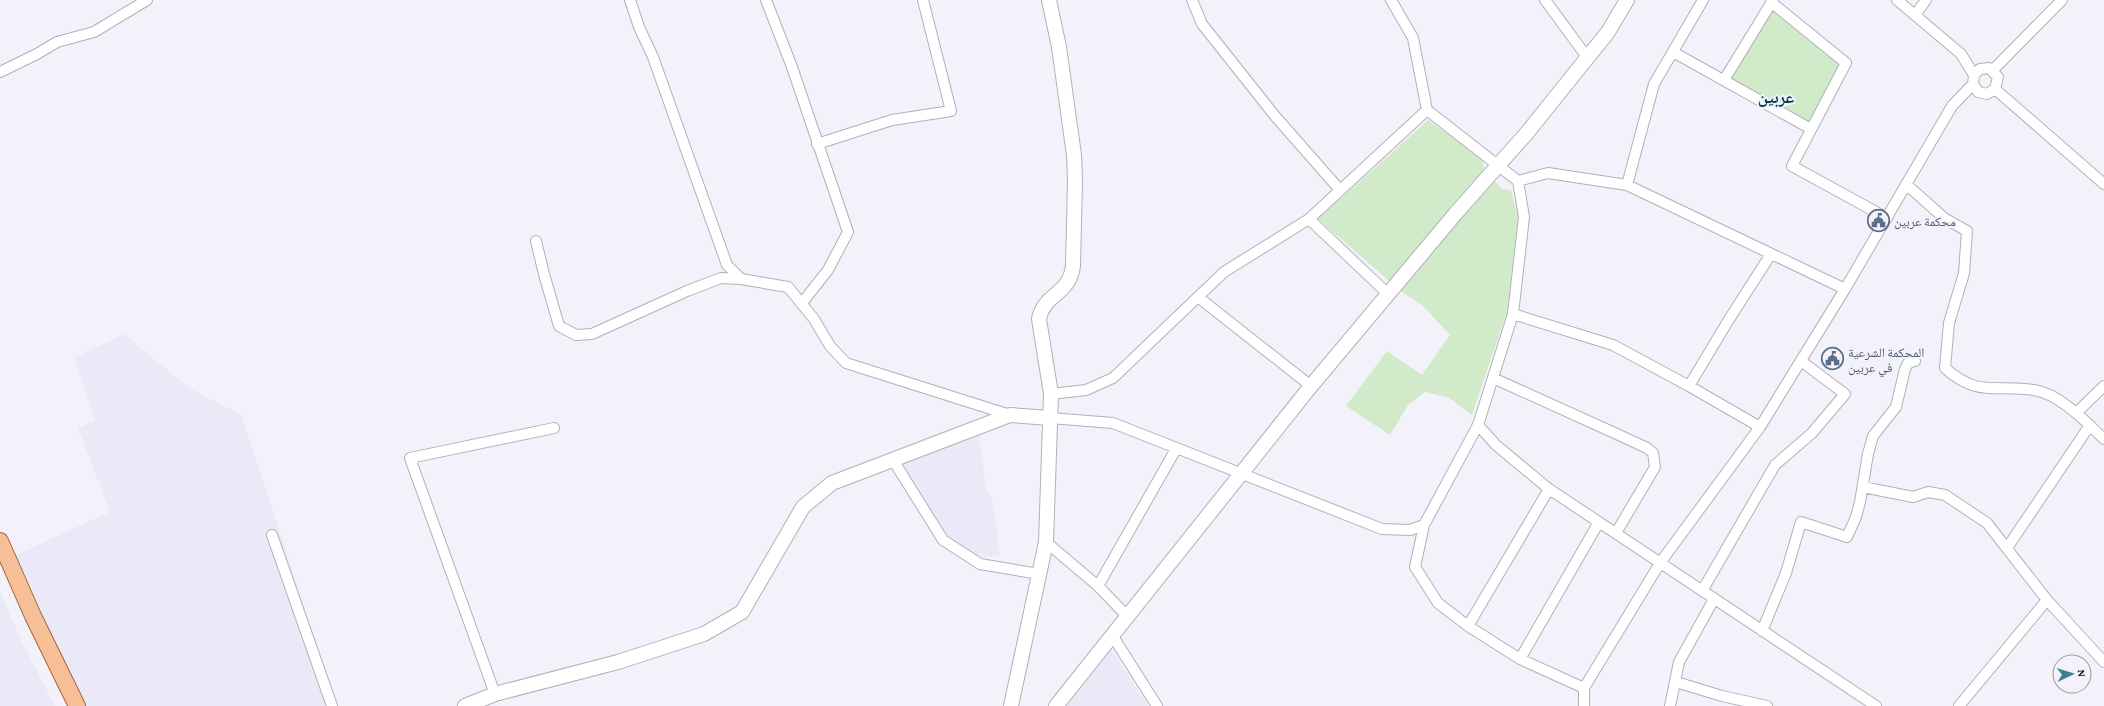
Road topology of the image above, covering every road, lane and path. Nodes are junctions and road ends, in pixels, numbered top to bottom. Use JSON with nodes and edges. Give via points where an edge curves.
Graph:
{"nodes":[{"id":1,"x":147,"y":0,"type":"edge"},
{"id":2,"x":630,"y":0,"type":"edge"},
{"id":3,"x":766,"y":0,"type":"edge"},
{"id":4,"x":923,"y":0,"type":"edge"},
{"id":5,"x":1049,"y":0,"type":"edge"},
{"id":6,"x":1192,"y":0,"type":"edge"},
{"id":7,"x":1391,"y":0,"type":"edge"},
{"id":8,"x":1545,"y":0,"type":"edge"},
{"id":9,"x":1627,"y":0,"type":"edge"},
{"id":10,"x":1703,"y":0,"type":"edge"},
{"id":11,"x":1897,"y":0,"type":"edge"},
{"id":12,"x":1926,"y":0,"type":"edge"},
{"id":13,"x":2062,"y":0,"type":"edge"},
{"id":14,"x":1772,"y":1,"type":"edge"},
{"id":15,"x":1915,"y":15,"type":"junction"},
{"id":16,"x":1673,"y":52,"type":"junction"},
{"id":17,"x":1587,"y":57,"type":"junction"},
{"id":18,"x":1993,"y":70,"type":"junction"},
{"id":19,"x":0,"y":72,"type":"edge"},
{"id":20,"x":1724,"y":80,"type":"junction"},
{"id":21,"x":1973,"y":80,"type":"junction"},
{"id":22,"x":1995,"y":89,"type":"junction"},
{"id":23,"x":1427,"y":110,"type":"junction"},
{"id":24,"x":1811,"y":129,"type":"junction"},
{"id":25,"x":817,"y":144,"type":"junction"},
{"id":26,"x":1498,"y":166,"type":"junction"},
{"id":27,"x":1518,"y":181,"type":"junction"},
{"id":28,"x":1906,"y":184,"type":"junction"},
{"id":29,"x":2104,"y":184,"type":"edge"},
{"id":30,"x":1627,"y":185,"type":"junction"},
{"id":31,"x":1340,"y":190,"type":"junction"},
{"id":32,"x":1887,"y":218,"type":"junction"},
{"id":33,"x":1309,"y":219,"type":"junction"},
{"id":34,"x":536,"y":241,"type":"dead end"},
{"id":35,"x":1771,"y":254,"type":"junction"},
{"id":36,"x":741,"y":279,"type":"junction"},
{"id":37,"x":1845,"y":289,"type":"junction"},
{"id":38,"x":1388,"y":294,"type":"junction"},
{"id":39,"x":1198,"y":297,"type":"junction"},
{"id":40,"x":802,"y":303,"type":"junction"},
{"id":41,"x":1513,"y":314,"type":"junction"},
{"id":42,"x":1801,"y":361,"type":"junction"},
{"id":43,"x":1915,"y":361,"type":"dead end"},
{"id":44,"x":1493,"y":378,"type":"junction"},
{"id":45,"x":1311,"y":386,"type":"junction"},
{"id":46,"x":1689,"y":386,"type":"junction"},
{"id":47,"x":2104,"y":386,"type":"edge"},
{"id":48,"x":1051,"y":394,"type":"junction"},
{"id":49,"x":2076,"y":413,"type":"junction"},
{"id":50,"x":1010,"y":415,"type":"junction"},
{"id":51,"x":1050,"y":418,"type":"junction"},
{"id":52,"x":1478,"y":425,"type":"junction"},
{"id":53,"x":2090,"y":425,"type":"junction"},
{"id":54,"x":1760,"y":427,"type":"junction"},
{"id":55,"x":554,"y":428,"type":"dead end"},
{"id":56,"x":2104,"y":439,"type":"edge"},
{"id":57,"x":1176,"y":449,"type":"junction"},
{"id":58,"x":893,"y":460,"type":"junction"},
{"id":59,"x":1240,"y":475,"type":"junction"},
{"id":60,"x":1863,"y":487,"type":"junction"},
{"id":61,"x":1549,"y":489,"type":"junction"},
{"id":62,"x":1599,"y":522,"type":"junction"},
{"id":63,"x":1424,"y":525,"type":"junction"},
{"id":64,"x":1616,"y":533,"type":"junction"},
{"id":65,"x":272,"y":535,"type":"dead end"},
{"id":66,"x":0,"y":541,"type":"edge"},
{"id":67,"x":1046,"y":542,"type":"junction"},
{"id":68,"x":2007,"y":548,"type":"junction"},
{"id":69,"x":1660,"y":563,"type":"junction"},
{"id":70,"x":0,"y":565,"type":"edge"},
{"id":71,"x":1039,"y":574,"type":"junction"},
{"id":72,"x":1098,"y":586,"type":"junction"},
{"id":73,"x":1702,"y":591,"type":"junction"},
{"id":74,"x":1714,"y":599,"type":"junction"},
{"id":75,"x":2047,"y":600,"type":"junction"},
{"id":76,"x":1127,"y":616,"type":"junction"},
{"id":77,"x":28,"y":618,"type":"junction"},
{"id":78,"x":1468,"y":626,"type":"junction"},
{"id":79,"x":1762,"y":631,"type":"junction"},
{"id":80,"x":1112,"y":635,"type":"junction"},
{"id":81,"x":1520,"y":659,"type":"junction"},
{"id":82,"x":2104,"y":662,"type":"edge"},
{"id":83,"x":1676,"y":682,"type":"junction"},
{"id":84,"x":1584,"y":688,"type":"junction"},
{"id":85,"x":495,"y":694,"type":"junction"},
{"id":86,"x":68,"y":706,"type":"edge"},
{"id":87,"x":76,"y":706,"type":"edge"},
{"id":88,"x":332,"y":706,"type":"edge"},
{"id":89,"x":465,"y":706,"type":"edge"},
{"id":90,"x":1011,"y":706,"type":"edge"},
{"id":91,"x":1056,"y":706,"type":"edge"},
{"id":92,"x":1156,"y":706,"type":"edge"},
{"id":93,"x":1584,"y":706,"type":"edge"},
{"id":94,"x":1670,"y":706,"type":"edge"},
{"id":95,"x":1766,"y":706,"type":"edge"},
{"id":96,"x":1876,"y":706,"type":"edge"},
{"id":97,"x":1959,"y":706,"type":"edge"}],
"edges":[{"from":1,"to":19,"type":"street","via":[[94,32],[57,42]]},
{"from":2,"to":36,"type":"street","via":[[653,57],[727,265]]},
{"from":3,"to":25,"type":"street","via":[[792,67]]},
{"from":4,"to":25,"type":"street","via":[[951,111],[892,120]]},
{"from":5,"to":48,"type":"street","via":[[1059,48],[1074,154],[1075,181],[1072,277],[1067,286],[1045,304],[1040,319]]},
{"from":6,"to":31,"type":"street","via":[[1202,24],[1275,116]]},
{"from":7,"to":23,"type":"street","via":[[1412,38]]},
{"from":8,"to":17,"type":"street"},
{"from":9,"to":17,"type":"street","via":[[1608,32]]},
{"from":10,"to":16,"type":"street"},
{"from":11,"to":15,"type":"street"},
{"from":12,"to":15,"type":"street"},
{"from":13,"to":18,"type":"street"},
{"from":14,"to":20,"type":"street"},
{"from":14,"to":24,"type":"street","via":[[1846,63]]},
{"from":15,"to":21,"type":"street","via":[[1961,54]]},
{"from":16,"to":20,"type":"street"},
{"from":16,"to":30,"type":"street","via":[[1654,84]]},
{"from":17,"to":26,"type":"street"},
{"from":18,"to":21,"type":"street","via":[[1980,69]]},
{"from":18,"to":22,"type":"street","via":[[1998,77]]},
{"from":20,"to":24,"type":"street"},
{"from":21,"to":22,"type":"street","via":[[1975,89],[1983,94]]},
{"from":21,"to":28,"type":"street","via":[[1952,106]]},
{"from":22,"to":29,"type":"street"},
{"from":23,"to":26,"type":"street"},
{"from":23,"to":31,"type":"street"},
{"from":24,"to":32,"type":"street","via":[[1792,166]]},
{"from":25,"to":40,"type":"street","via":[[848,232],[828,270]]},
{"from":26,"to":27,"type":"street"},
{"from":26,"to":38,"type":"street"},
{"from":27,"to":30,"type":"street","via":[[1548,173]]},
{"from":27,"to":41,"type":"street","via":[[1524,217]]},
{"from":28,"to":32,"type":"street"},
{"from":28,"to":49,"type":"street","via":[[1944,218],[1967,231],[1964,273],[1949,324],[1945,368],[1957,379],[1976,387],[2036,390],[2065,404]]},
{"from":30,"to":35,"type":"street"},
{"from":31,"to":33,"type":"street"},
{"from":32,"to":37,"type":"street"},
{"from":33,"to":38,"type":"street"},
{"from":33,"to":39,"type":"street","via":[[1224,272]]},
{"from":34,"to":36,"type":"street","via":[[559,326],[576,335],[592,334],[721,278]]},
{"from":35,"to":37,"type":"street"},
{"from":35,"to":46,"type":"street"},
{"from":36,"to":40,"type":"street","via":[[788,287]]},
{"from":37,"to":42,"type":"street"},
{"from":38,"to":45,"type":"street"},
{"from":39,"to":45,"type":"street"},
{"from":39,"to":48,"type":"street","via":[[1113,378],[1086,390]]},
{"from":40,"to":50,"type":"street","via":[[830,346],[846,363]]},
{"from":41,"to":44,"type":"street"},
{"from":41,"to":46,"type":"street","via":[[1613,345]]},
{"from":42,"to":54,"type":"street"},
{"from":42,"to":73,"type":"street","via":[[1845,394],[1812,433],[1775,465]]},
{"from":43,"to":60,"type":"street","via":[[1908,363],[1905,369],[1896,407],[1873,436]]},
{"from":44,"to":52,"type":"street"},
{"from":44,"to":64,"type":"street","via":[[1647,448],[1653,454],[1655,467]]},
{"from":45,"to":59,"type":"street"},
{"from":46,"to":54,"type":"street"},
{"from":47,"to":49,"type":"street"},
{"from":48,"to":51,"type":"street"},
{"from":49,"to":53,"type":"street"},
{"from":50,"to":51,"type":"street"},
{"from":50,"to":58,"type":"street"},
{"from":51,"to":57,"type":"street","via":[[1113,423]]},
{"from":51,"to":67,"type":"street"},
{"from":52,"to":61,"type":"street","via":[[1496,445]]},
{"from":52,"to":63,"type":"street"},
{"from":53,"to":56,"type":"street"},
{"from":53,"to":68,"type":"street"},
{"from":54,"to":69,"type":"street"},
{"from":55,"to":85,"type":"street","via":[[410,458]]},
{"from":57,"to":59,"type":"street"},
{"from":57,"to":72,"type":"street"},
{"from":58,"to":71,"type":"street","via":[[943,540],[980,564]]},
{"from":58,"to":85,"type":"street","via":[[832,483],[803,507],[742,612],[704,634],[618,662]]},
{"from":59,"to":63,"type":"street","via":[[1382,529],[1410,530]]},
{"from":59,"to":76,"type":"street"},
{"from":60,"to":68,"type":"street","via":[[1913,497],[1928,492],[1945,495],[1987,523]]},
{"from":60,"to":79,"type":"street","via":[[1856,517],[1846,537],[1801,522],[1786,574]]},
{"from":61,"to":62,"type":"street"},
{"from":61,"to":78,"type":"street"},
{"from":62,"to":64,"type":"street"},
{"from":62,"to":81,"type":"street"},
{"from":63,"to":78,"type":"street","via":[[1415,567],[1438,603]]},
{"from":64,"to":69,"type":"street"},
{"from":65,"to":88,"type":"street"},
{"from":66,"to":77,"type":"main road"},
{"from":67,"to":71,"type":"street"},
{"from":67,"to":72,"type":"street"},
{"from":68,"to":75,"type":"street"},
{"from":69,"to":73,"type":"street"},
{"from":69,"to":84,"type":"street"},
{"from":70,"to":77,"type":"main road"},
{"from":71,"to":90,"type":"street"},
{"from":72,"to":76,"type":"street"},
{"from":73,"to":74,"type":"street"},
{"from":74,"to":79,"type":"street"},
{"from":74,"to":83,"type":"street","via":[[1679,662],[1675,673]]},
{"from":75,"to":82,"type":"street"},
{"from":75,"to":97,"type":"street"},
{"from":76,"to":80,"type":"street"},
{"from":77,"to":86,"type":"main road"},
{"from":77,"to":87,"type":"main road"},
{"from":78,"to":81,"type":"street"},
{"from":79,"to":96,"type":"street"},
{"from":80,"to":91,"type":"street"},
{"from":80,"to":92,"type":"street"},
{"from":81,"to":84,"type":"street"},
{"from":83,"to":94,"type":"street"},
{"from":83,"to":95,"type":"street"},
{"from":84,"to":93,"type":"street"},
{"from":85,"to":89,"type":"street"}]}
